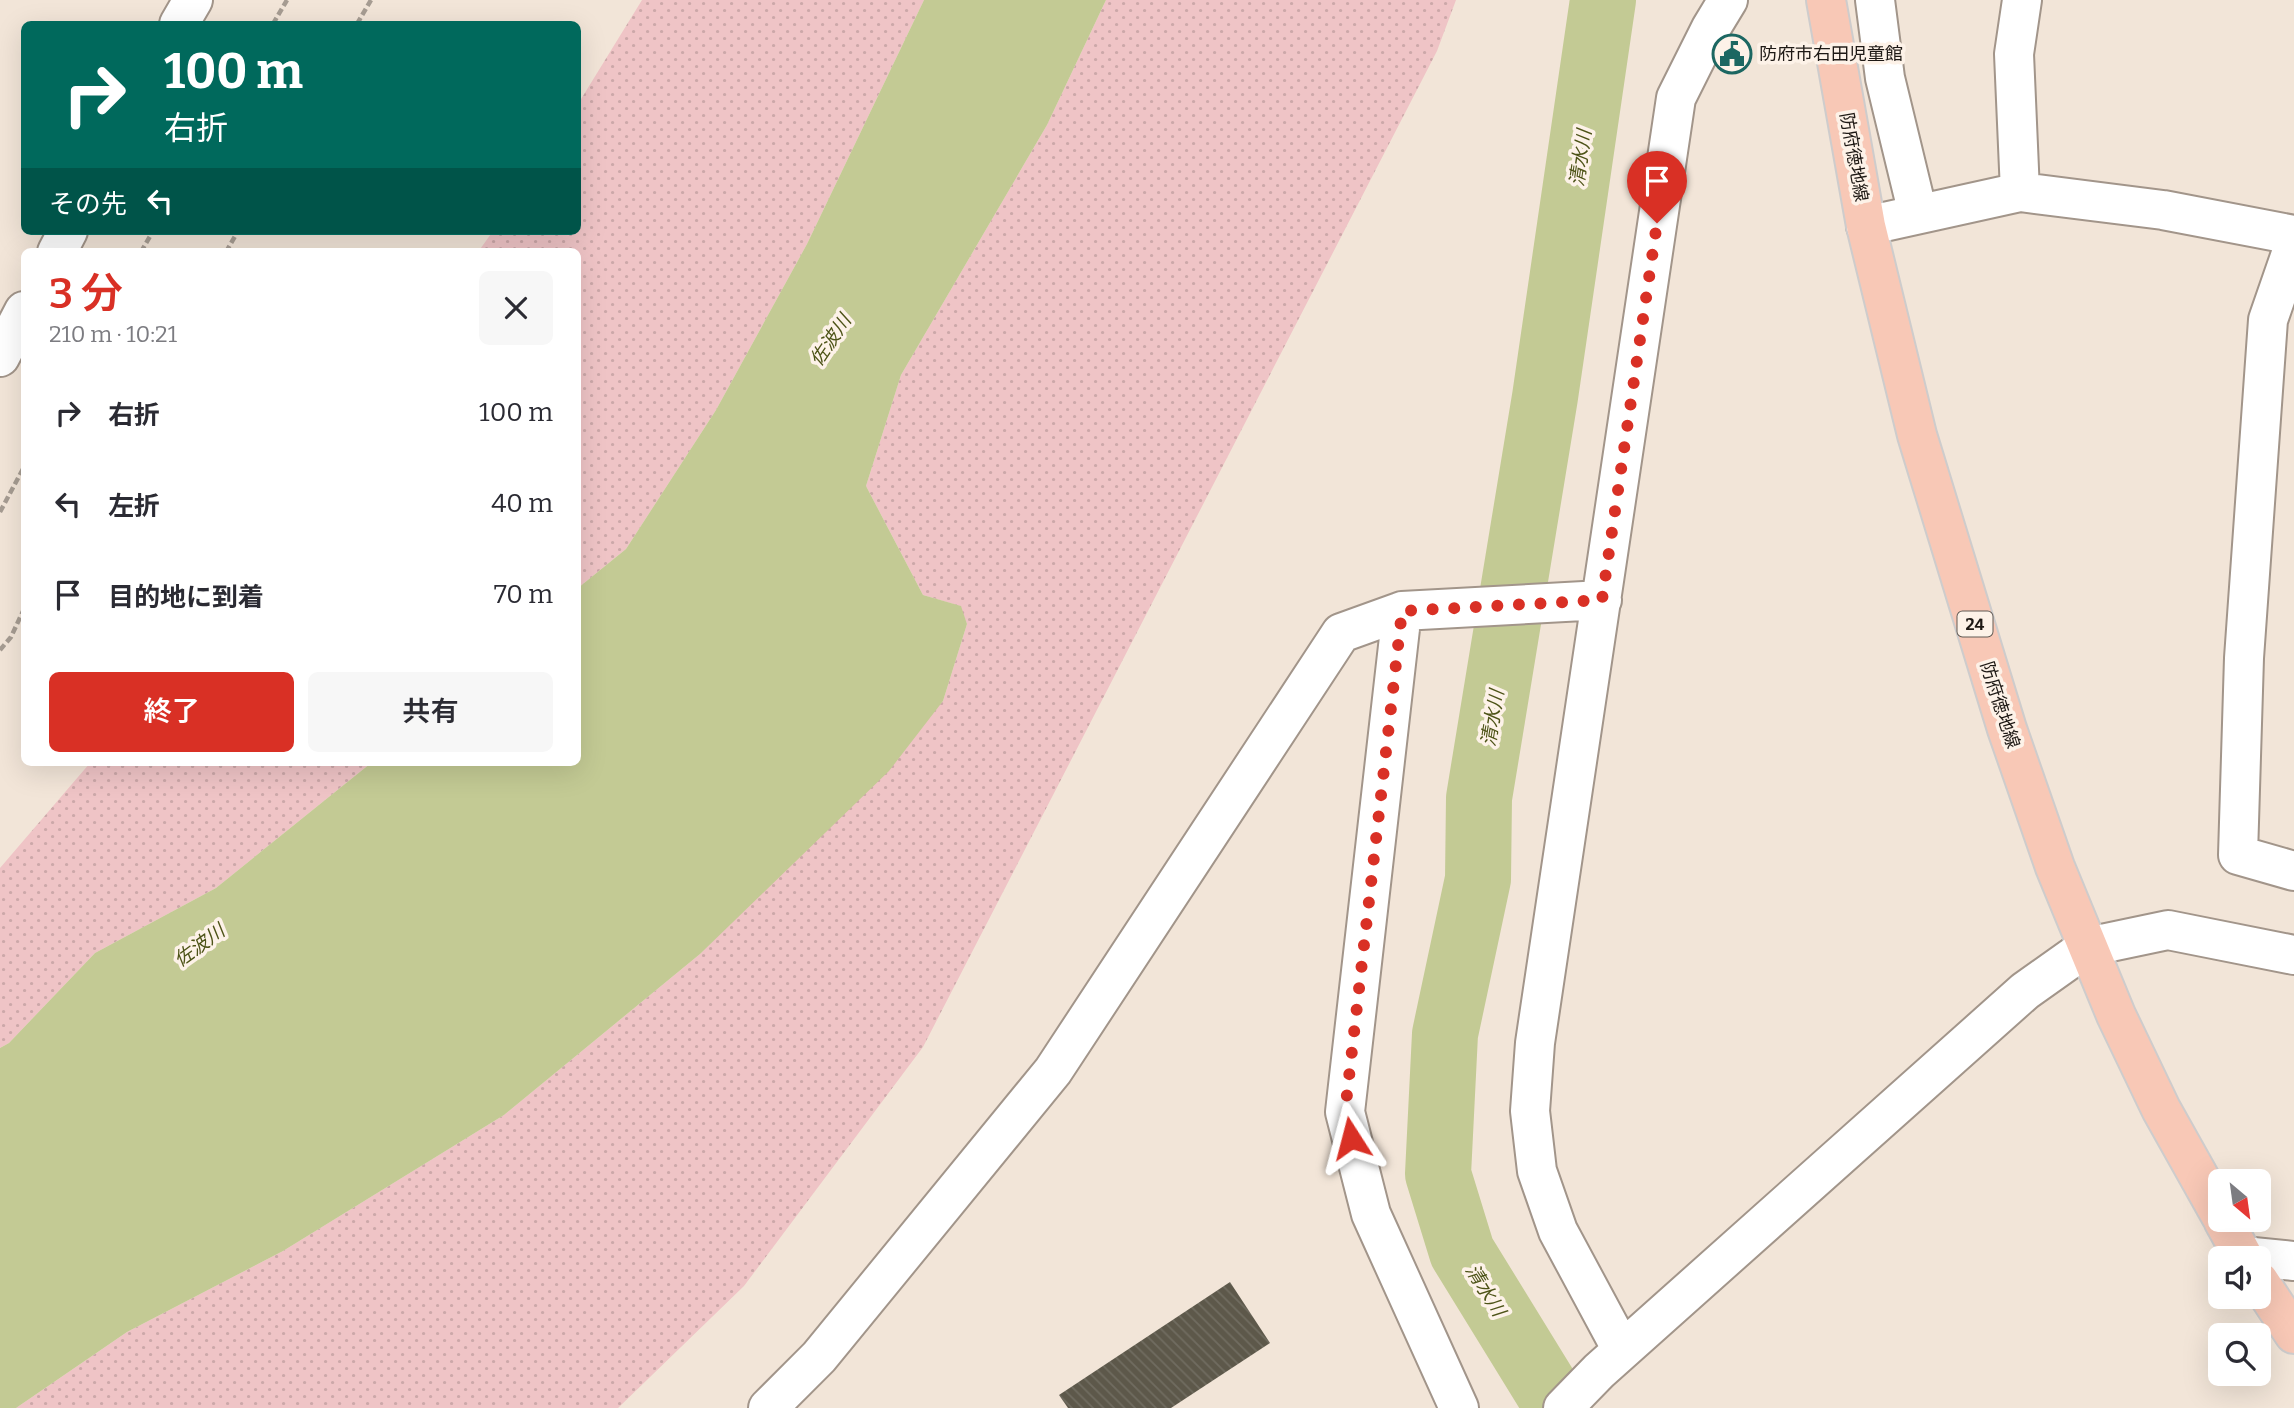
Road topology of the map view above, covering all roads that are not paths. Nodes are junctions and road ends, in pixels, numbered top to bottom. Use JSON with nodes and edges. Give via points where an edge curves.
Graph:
{"nodes":[{"id":1,"x":192,"y":0,"type":"edge"},
{"id":2,"x":1728,"y":0,"type":"edge"},
{"id":3,"x":1826,"y":0,"type":"edge"},
{"id":4,"x":1875,"y":0,"type":"edge"},
{"id":5,"x":2022,"y":0,"type":"edge"},
{"id":6,"x":181,"y":21,"type":"edge"},
{"id":7,"x":2020,"y":192,"type":"junction"},
{"id":8,"x":1918,"y":214,"type":"junction"},
{"id":9,"x":1866,"y":226,"type":"junction"},
{"id":10,"x":2294,"y":235,"type":"edge"},
{"id":11,"x":2294,"y":245,"type":"edge"},
{"id":12,"x":21,"y":317,"type":"edge"},
{"id":13,"x":0,"y":357,"type":"edge"},
{"id":14,"x":1602,"y":600,"type":"junction"},
{"id":15,"x":1416,"y":610,"type":"junction"},
{"id":16,"x":2294,"y":871,"type":"edge"},
{"id":17,"x":2087,"y":947,"type":"junction"},
{"id":18,"x":2294,"y":955,"type":"edge"},
{"id":19,"x":2208,"y":1193,"type":"edge"},
{"id":20,"x":2294,"y":1261,"type":"edge"},
{"id":21,"x":2271,"y":1263,"type":"edge"},
{"id":22,"x":2271,"y":1299,"type":"edge"},
{"id":23,"x":2294,"y":1334,"type":"edge"},
{"id":24,"x":1611,"y":1361,"type":"junction"},
{"id":25,"x":768,"y":1408,"type":"edge"},
{"id":26,"x":1459,"y":1408,"type":"edge"},
{"id":27,"x":1563,"y":1408,"type":"edge"}],
"edges":[{"from":1,"to":6,"type":"street"},
{"from":2,"to":14,"type":"street","via":[[1676,98]]},
{"from":3,"to":9,"type":"main road","name":"防府徳地線","number":"24"},
{"from":4,"to":8,"type":"street","via":[[1885,78]]},
{"from":5,"to":7,"type":"street","via":[[2014,54]]},
{"from":7,"to":8,"type":"street"},
{"from":7,"to":10,"type":"street"},
{"from":8,"to":9,"type":"street"},
{"from":9,"to":17,"type":"main road","name":"防府徳地線","number":"24","via":[[1917,435],[2007,729]]},
{"from":11,"to":16,"type":"street","via":[[2268,320],[2244,658],[2238,855]]},
{"from":12,"to":13,"type":"street"},
{"from":14,"to":15,"type":"street"},
{"from":14,"to":24,"type":"street","via":[[1535,1043],[1530,1111],[1537,1171]]},
{"from":15,"to":25,"type":"street","via":[[1341,633],[1054,1071],[819,1357]]},
{"from":15,"to":26,"type":"street","via":[[1345,1112],[1371,1214]]},
{"from":17,"to":18,"type":"street","via":[[2168,930]]},
{"from":17,"to":19,"type":"main road","name":"防府徳地線","number":"24","via":[[2161,1109]]},
{"from":17,"to":24,"type":"street","via":[[2025,991]]},
{"from":20,"to":21,"type":"street"},
{"from":22,"to":23,"type":"main road","name":"防府徳地線","number":"24"},
{"from":24,"to":27,"type":"street"}]}
